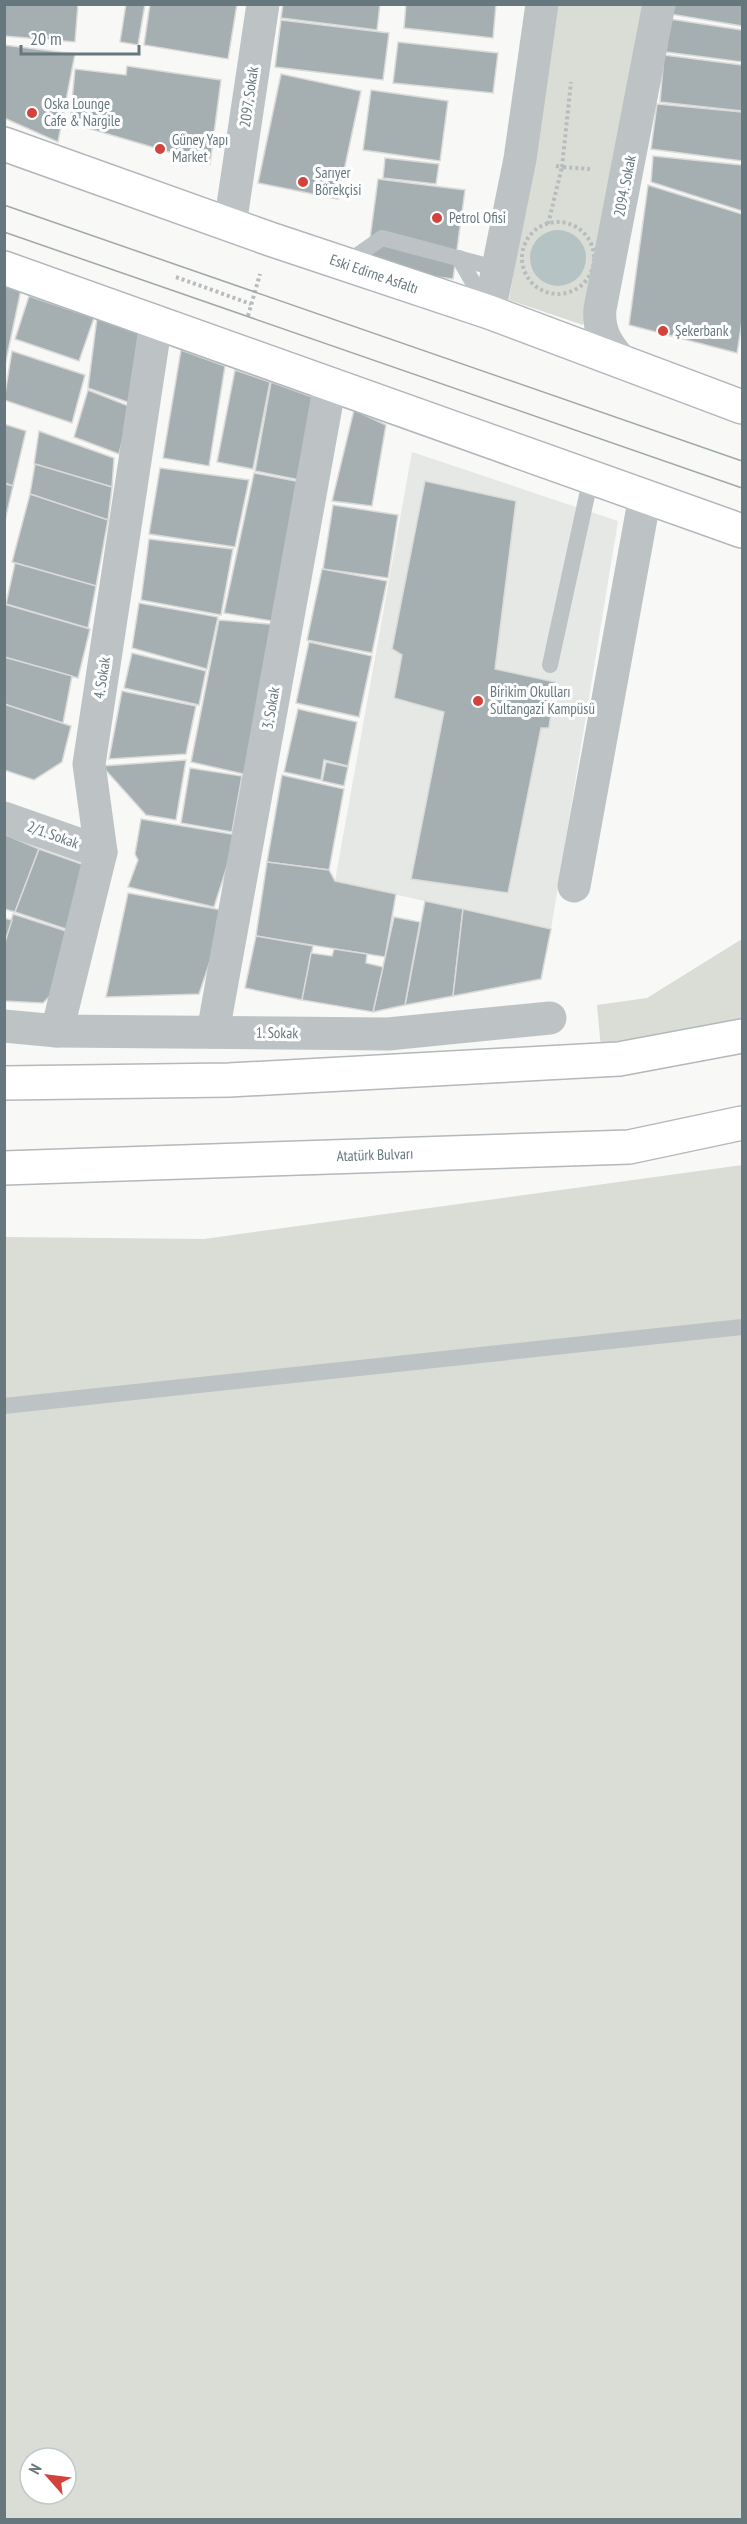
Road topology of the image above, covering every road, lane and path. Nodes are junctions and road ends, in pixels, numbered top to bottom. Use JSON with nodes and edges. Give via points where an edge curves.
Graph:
{"nodes":[{"id":1,"x":263,"y":4,"type":"edge"},
{"id":2,"x":542,"y":4,"type":"edge"},
{"id":3,"x":659,"y":4,"type":"edge"},
{"id":4,"x":572,"y":74,"type":"dead end"},
{"id":5,"x":4,"y":144,"type":"edge"},
{"id":6,"x":562,"y":167,"type":"junction"},
{"id":7,"x":628,"y":172,"type":"junction"},
{"id":8,"x":548,"y":224,"type":"junction"},
{"id":9,"x":230,"y":225,"type":"junction"},
{"id":10,"x":270,"y":239,"type":"junction"},
{"id":11,"x":459,"y":258,"type":"junction"},
{"id":12,"x":345,"y":264,"type":"junction"},
{"id":13,"x":4,"y":268,"type":"edge"},
{"id":14,"x":499,"y":269,"type":"junction"},
{"id":15,"x":176,"y":277,"type":"dead end"},
{"id":16,"x":251,"y":304,"type":"junction"},
{"id":17,"x":489,"y":312,"type":"junction"},
{"id":18,"x":156,"y":322,"type":"junction"},
{"id":19,"x":238,"y":352,"type":"junction"},
{"id":20,"x":622,"y":362,"type":"junction"},
{"id":21,"x":330,"y":384,"type":"junction"},
{"id":22,"x":742,"y":407,"type":"edge"},
{"id":23,"x":591,"y":477,"type":"junction"},
{"id":24,"x":645,"y":496,"type":"junction"},
{"id":25,"x":742,"y":531,"type":"edge"},
{"id":26,"x":550,"y":666,"type":"dead end"},
{"id":27,"x":4,"y":818,"type":"edge"},
{"id":28,"x":100,"y":852,"type":"junction"},
{"id":29,"x":574,"y":886,"type":"dead end"},
{"id":30,"x":550,"y":1018,"type":"dead end"},
{"id":31,"x":4,"y":1026,"type":"edge"},
{"id":32,"x":57,"y":1031,"type":"junction"},
{"id":33,"x":213,"y":1032,"type":"junction"},
{"id":34,"x":742,"y":1035,"type":"edge"},
{"id":35,"x":4,"y":1083,"type":"edge"},
{"id":36,"x":742,"y":1123,"type":"edge"},
{"id":37,"x":4,"y":1168,"type":"edge"},
{"id":38,"x":742,"y":1326,"type":"edge"},
{"id":39,"x":4,"y":1406,"type":"edge"}],
"edges":[{"from":1,"to":9,"type":"street","name":"2097. Sokak"},
{"from":2,"to":14,"type":"street","via":[[520,159]]},
{"from":3,"to":7,"type":"street","name":"2094. Sokak"},
{"from":4,"to":6,"type":"path"},
{"from":5,"to":9,"type":"main road","name":"Eski Edirne Asfaltı"},
{"from":6,"to":7,"type":"path"},
{"from":6,"to":8,"type":"path"},
{"from":7,"to":20,"type":"street","name":"2094. Sokak","via":[[599,326],[606,344]]},
{"from":8,"to":8,"type":"path","via":[[572,225],[590,241],[594,264],[582,285],[561,294],[538,288],[524,270],[524,248],[537,229]]},
{"from":9,"to":10,"type":"main road","name":"Eski Edirne Asfaltı"},
{"from":10,"to":12,"type":"main road","name":"Eski Edirne Asfaltı"},
{"from":10,"to":16,"type":"path"},
{"from":11,"to":12,"type":"lane","via":[[382,237]]},
{"from":11,"to":14,"type":"lane"},
{"from":11,"to":17,"type":"lane"},
{"from":12,"to":17,"type":"main road","name":"Eski Edirne Asfaltı"},
{"from":13,"to":18,"type":"main road"},
{"from":14,"to":17,"type":"street"},
{"from":15,"to":16,"type":"path"},
{"from":16,"to":19,"type":"path"},
{"from":17,"to":20,"type":"main road","name":"Eski Edirne Asfaltı"},
{"from":18,"to":19,"type":"main road"},
{"from":18,"to":28,"type":"street","name":"4. Sokak","via":[[89,764]]},
{"from":19,"to":21,"type":"main road"},
{"from":20,"to":22,"type":"main road","name":"Eski Edirne Asfaltı"},
{"from":21,"to":23,"type":"main road"},
{"from":21,"to":33,"type":"street","name":"3. Sokak"},
{"from":23,"to":24,"type":"main road"},
{"from":23,"to":26,"type":"lane"},
{"from":24,"to":25,"type":"main road"},
{"from":24,"to":29,"type":"street"},
{"from":27,"to":28,"type":"street","name":"2/1. Sokak"},
{"from":28,"to":32,"type":"street","name":"4. Sokak"},
{"from":30,"to":33,"type":"street","name":"1. Sokak","via":[[388,1034]]},
{"from":31,"to":32,"type":"street","name":"1. Sokak"},
{"from":32,"to":33,"type":"street","name":"1. Sokak"},
{"from":34,"to":35,"type":"main road","via":[[619,1059],[229,1080]]},
{"from":36,"to":37,"type":"main road","name":"Atatürk Bulvarı","via":[[629,1147]]},
{"from":38,"to":39,"type":"lane"}]}
